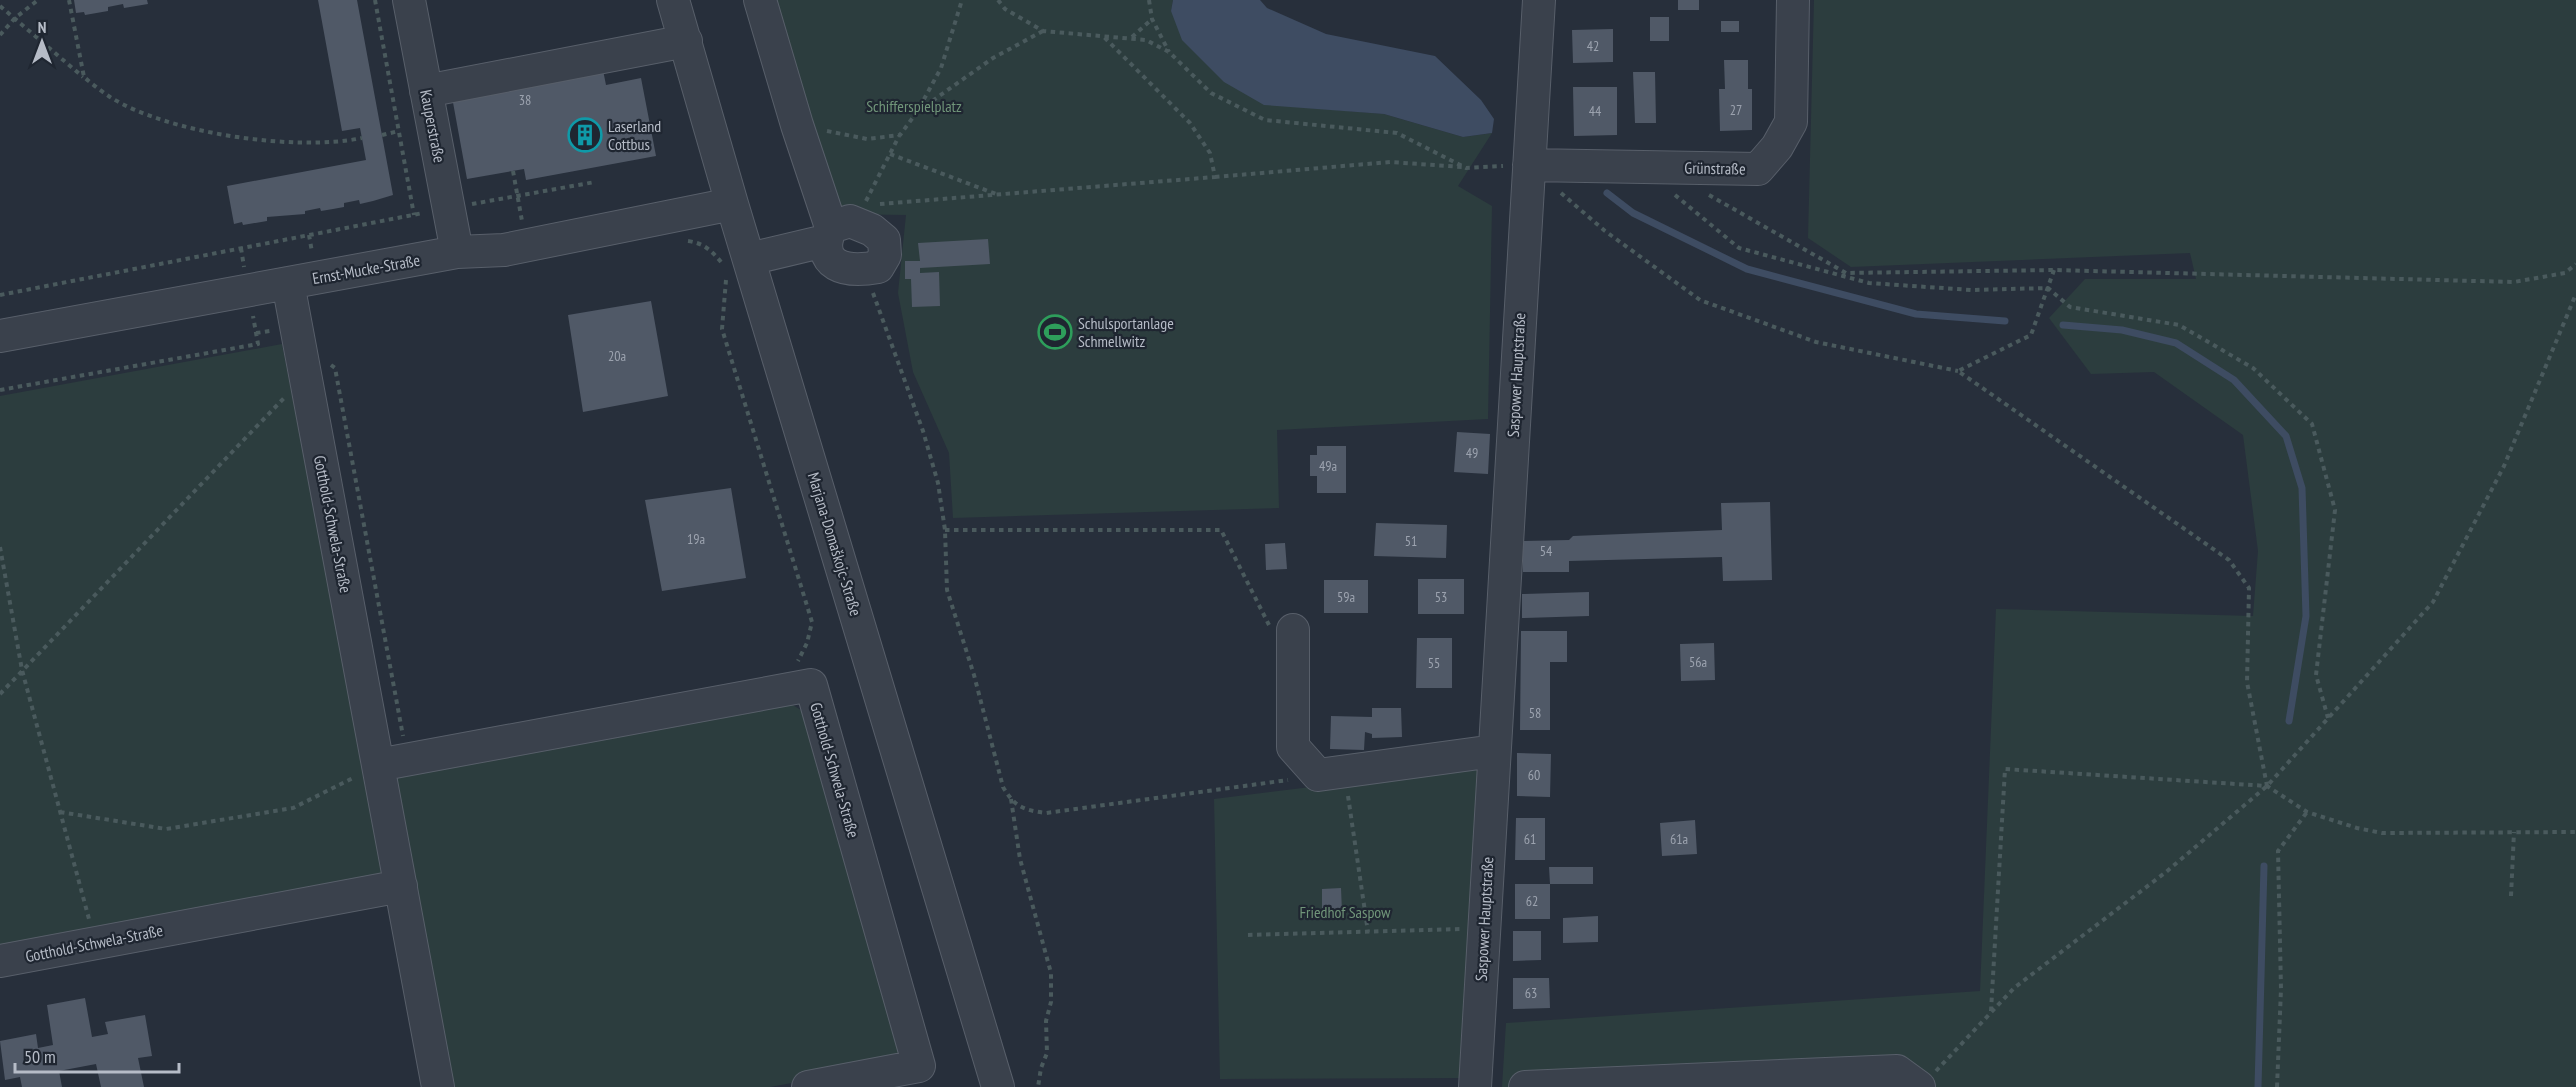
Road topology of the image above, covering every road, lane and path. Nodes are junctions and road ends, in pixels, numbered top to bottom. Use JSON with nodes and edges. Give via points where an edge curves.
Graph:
{"nodes":[{"id":1,"x":38,"y":0,"type":"edge"},
{"id":2,"x":69,"y":0,"type":"edge"},
{"id":3,"x":375,"y":0,"type":"edge"},
{"id":4,"x":409,"y":0,"type":"edge"},
{"id":5,"x":674,"y":0,"type":"edge"},
{"id":6,"x":760,"y":0,"type":"edge"},
{"id":7,"x":962,"y":0,"type":"edge"},
{"id":8,"x":998,"y":0,"type":"edge"},
{"id":9,"x":1149,"y":0,"type":"edge"},
{"id":10,"x":1539,"y":0,"type":"edge"},
{"id":11,"x":1793,"y":0,"type":"edge"},
{"id":12,"x":0,"y":6,"type":"edge"},
{"id":13,"x":15,"y":18,"type":"junction"},
{"id":14,"x":1152,"y":19,"type":"junction"},
{"id":15,"x":1043,"y":31,"type":"junction"},
{"id":16,"x":0,"y":35,"type":"edge"},
{"id":17,"x":1104,"y":37,"type":"junction"},
{"id":18,"x":1132,"y":38,"type":"junction"},
{"id":19,"x":686,"y":41,"type":"junction"},
{"id":20,"x":1169,"y":52,"type":"junction"},
{"id":21,"x":84,"y":77,"type":"junction"},
{"id":22,"x":440,"y":88,"type":"junction"},
{"id":23,"x":917,"y":112,"type":"junction"},
{"id":24,"x":797,"y":125,"type":"junction"},
{"id":25,"x":399,"y":131,"type":"junction"},
{"id":26,"x":382,"y":135,"type":"dead end"},
{"id":27,"x":900,"y":135,"type":"junction"},
{"id":28,"x":362,"y":138,"type":"dead end"},
{"id":29,"x":890,"y":154,"type":"junction"},
{"id":30,"x":1529,"y":165,"type":"junction"},
{"id":31,"x":1646,"y":167,"type":"junction"},
{"id":32,"x":1466,"y":168,"type":"junction"},
{"id":33,"x":1215,"y":177,"type":"junction"},
{"id":34,"x":595,"y":182,"type":"dead end"},
{"id":35,"x":1702,"y":191,"type":"dead end"},
{"id":36,"x":998,"y":195,"type":"junction"},
{"id":37,"x":732,"y":204,"type":"junction"},
{"id":38,"x":448,"y":208,"type":"junction"},
{"id":39,"x":414,"y":215,"type":"junction"},
{"id":40,"x":828,"y":234,"type":"junction"},
{"id":41,"x":678,"y":239,"type":"dead end"},
{"id":42,"x":241,"y":248,"type":"junction"},
{"id":43,"x":457,"y":252,"type":"junction"},
{"id":44,"x":2576,"y":264,"type":"edge"},
{"id":45,"x":732,"y":265,"type":"junction"},
{"id":46,"x":2054,"y":270,"type":"junction"},
{"id":47,"x":858,"y":271,"type":"junction"},
{"id":48,"x":288,"y":283,"type":"junction"},
{"id":49,"x":2048,"y":288,"type":"junction"},
{"id":50,"x":248,"y":291,"type":"junction"},
{"id":51,"x":2576,"y":294,"type":"edge"},
{"id":52,"x":0,"y":295,"type":"edge"},
{"id":53,"x":0,"y":336,"type":"edge"},
{"id":54,"x":317,"y":369,"type":"junction"},
{"id":55,"x":1958,"y":370,"type":"junction"},
{"id":56,"x":0,"y":390,"type":"edge"},
{"id":57,"x":945,"y":530,"type":"junction"},
{"id":58,"x":0,"y":547,"type":"edge"},
{"id":59,"x":1282,"y":629,"type":"joint"},
{"id":60,"x":22,"y":670,"type":"junction"},
{"id":61,"x":792,"y":688,"type":"junction"},
{"id":62,"x":0,"y":694,"type":"edge"},
{"id":63,"x":2328,"y":718,"type":"junction"},
{"id":64,"x":1494,"y":751,"type":"junction"},
{"id":65,"x":392,"y":763,"type":"junction"},
{"id":66,"x":1332,"y":774,"type":"junction"},
{"id":67,"x":2267,"y":786,"type":"junction"},
{"id":68,"x":1011,"y":799,"type":"junction"},
{"id":69,"x":60,"y":812,"type":"junction"},
{"id":70,"x":2307,"y":812,"type":"junction"},
{"id":71,"x":2514,"y":832,"type":"junction"},
{"id":72,"x":2576,"y":832,"type":"edge"},
{"id":73,"x":400,"y":886,"type":"junction"},
{"id":74,"x":2511,"y":896,"type":"dead end"},
{"id":75,"x":1484,"y":929,"type":"junction"},
{"id":76,"x":1368,"y":932,"type":"junction"},
{"id":77,"x":1248,"y":935,"type":"dead end"},
{"id":78,"x":95,"y":943,"type":"junction"},
{"id":79,"x":0,"y":961,"type":"edge"},
{"id":80,"x":1991,"y":1012,"type":"junction"},
{"id":81,"x":1924,"y":1083,"type":"edge"},
{"id":82,"x":438,"y":1087,"type":"edge"},
{"id":83,"x":808,"y":1087,"type":"edge"},
{"id":84,"x":998,"y":1087,"type":"edge"},
{"id":85,"x":1038,"y":1087,"type":"edge"},
{"id":86,"x":1475,"y":1087,"type":"edge"},
{"id":87,"x":1525,"y":1087,"type":"edge"},
{"id":88,"x":2277,"y":1087,"type":"edge"}],
"edges":[{"from":1,"to":13,"type":"path"},
{"from":2,"to":21,"type":"path"},
{"from":3,"to":25,"type":"path"},
{"from":4,"to":22,"type":"street","name":"Kauperstraße"},
{"from":5,"to":19,"type":"street","name":"Marjana-Domaškojc-Straße"},
{"from":6,"to":24,"type":"street"},
{"from":7,"to":23,"type":"path","via":[[941,68]]},
{"from":8,"to":15,"type":"path","via":[[1005,9]]},
{"from":9,"to":14,"type":"path"},
{"from":10,"to":30,"type":"street","name":"Saspower Hauptstraße"},
{"from":11,"to":31,"type":"street","name":"Grünstraße","via":[[1791,122],[1758,169]]},
{"from":12,"to":13,"type":"path"},
{"from":13,"to":16,"type":"path"},
{"from":13,"to":21,"type":"path"},
{"from":14,"to":18,"type":"path"},
{"from":14,"to":20,"type":"path"},
{"from":15,"to":17,"type":"path"},
{"from":15,"to":23,"type":"path","via":[[993,58]]},
{"from":17,"to":18,"type":"path"},
{"from":17,"to":33,"type":"path","via":[[1190,123],[1210,153]]},
{"from":18,"to":20,"type":"path","via":[[1146,40]]},
{"from":19,"to":22,"type":"street"},
{"from":19,"to":37,"type":"street","name":"Marjana-Domaškojc-Straße"},
{"from":20,"to":32,"type":"path","via":[[1211,93],[1265,120],[1397,133]]},
{"from":21,"to":28,"type":"path","via":[[111,98],[155,117],[220,134],[277,142],[344,142]]},
{"from":22,"to":38,"type":"street","name":"Kauperstraße"},
{"from":23,"to":27,"type":"path"},
{"from":24,"to":27,"type":"path","via":[[867,139]]},
{"from":24,"to":40,"type":"street"},
{"from":25,"to":26,"type":"path"},
{"from":25,"to":39,"type":"path"},
{"from":27,"to":29,"type":"path"},
{"from":29,"to":36,"type":"path"},
{"from":29,"to":36,"type":"path","via":[[864,205]]},
{"from":30,"to":31,"type":"street","name":"Grünstraße"},
{"from":30,"to":32,"type":"path"},
{"from":30,"to":55,"type":"path","via":[[1605,231],[1700,300],[1816,342]]},
{"from":30,"to":64,"type":"street","name":"Saspower Hauptstraße"},
{"from":31,"to":49,"type":"path","via":[[1739,248],[1869,283],[1971,290]]},
{"from":32,"to":33,"type":"path","via":[[1390,162]]},
{"from":33,"to":36,"type":"path"},
{"from":34,"to":38,"type":"path"},
{"from":35,"to":46,"type":"path","via":[[1846,273]]},
{"from":37,"to":43,"type":"street","name":"Ernst-Mucke-Straße","via":[[504,250]]},
{"from":37,"to":45,"type":"street","name":"Marjana-Domaškojc-Straße"},
{"from":38,"to":39,"type":"path"},
{"from":38,"to":43,"type":"street","name":"Kauperstraße"},
{"from":39,"to":42,"type":"path"},
{"from":40,"to":45,"type":"street"},
{"from":40,"to":47,"type":"street","via":[[829,257],[841,268]]},
{"from":40,"to":47,"type":"street","via":[[850,221],[884,240],[885,255],[878,267]]},
{"from":41,"to":45,"type":"path","via":[[698,242]]},
{"from":42,"to":50,"type":"path"},
{"from":42,"to":52,"type":"path"},
{"from":43,"to":48,"type":"street","name":"Ernst-Mucke-Straße"},
{"from":44,"to":46,"type":"path","via":[[2565,273],[2514,282]]},
{"from":45,"to":61,"type":"path","via":[[726,278],[722,329],[812,622],[795,667]]},
{"from":45,"to":84,"type":"street","name":"Marjana-Domaškojc-Straße"},
{"from":46,"to":49,"type":"path"},
{"from":47,"to":57,"type":"path","via":[[872,291],[923,431],[938,483]]},
{"from":48,"to":50,"type":"street","name":"Ernst-Mucke-Straße"},
{"from":48,"to":54,"type":"street","name":"Gotthold-Schwela-Straße"},
{"from":49,"to":55,"type":"path","via":[[2031,335]]},
{"from":49,"to":63,"type":"path","via":[[2070,307],[2179,325],[2253,368],[2312,424],[2334,510],[2316,675]]},
{"from":50,"to":53,"type":"street","name":"Ernst-Mucke-Straße"},
{"from":50,"to":56,"type":"path","via":[[258,344]]},
{"from":51,"to":63,"type":"path","via":[[2504,466],[2433,602]]},
{"from":54,"to":60,"type":"path"},
{"from":54,"to":65,"type":"street","name":"Gotthold-Schwela-Straße"},
{"from":54,"to":65,"type":"path","via":[[334,368],[337,380]]},
{"from":55,"to":67,"type":"path","via":[[2229,560],[2249,588],[2247,682]]},
{"from":57,"to":59,"type":"path","via":[[1221,531]]},
{"from":57,"to":68,"type":"path","via":[[947,590],[1003,787]]},
{"from":58,"to":60,"type":"path"},
{"from":59,"to":66,"type":"street","via":[[1293,747]]},
{"from":60,"to":62,"type":"path"},
{"from":60,"to":69,"type":"path"},
{"from":61,"to":65,"type":"street","name":"Gotthold-Schwela-Straße"},
{"from":61,"to":83,"type":"street","name":"Gotthold-Schwela-Straße","via":[[812,685],[919,1066]]},
{"from":63,"to":67,"type":"path"},
{"from":64,"to":66,"type":"street"},
{"from":64,"to":75,"type":"street","name":"Saspower Hauptstraße"},
{"from":65,"to":69,"type":"path","via":[[293,808],[165,829]]},
{"from":65,"to":73,"type":"street","name":"Gotthold-Schwela-Straße"},
{"from":66,"to":68,"type":"path","via":[[1046,813],[1025,810]]},
{"from":66,"to":76,"type":"path"},
{"from":67,"to":70,"type":"path"},
{"from":67,"to":80,"type":"path","via":[[2166,872],[2014,988]]},
{"from":67,"to":80,"type":"path","via":[[2005,769]]},
{"from":68,"to":85,"type":"path","via":[[1020,859],[1051,973],[1047,1053]]},
{"from":69,"to":78,"type":"path"},
{"from":70,"to":71,"type":"path","via":[[2382,832]]},
{"from":70,"to":88,"type":"path","via":[[2278,851]]},
{"from":71,"to":72,"type":"path"},
{"from":71,"to":74,"type":"path"},
{"from":73,"to":78,"type":"street","name":"Gotthold-Schwela-Straße"},
{"from":73,"to":82,"type":"street","name":"Gotthold-Schwela-Straße"},
{"from":75,"to":76,"type":"path"},
{"from":75,"to":86,"type":"street","name":"Saspower Hauptstraße"},
{"from":76,"to":77,"type":"path"},
{"from":78,"to":79,"type":"street","name":"Gotthold-Schwela-Straße"},
{"from":80,"to":81,"type":"path"},
{"from":81,"to":87,"type":"street","via":[[1897,1071]]}]}
